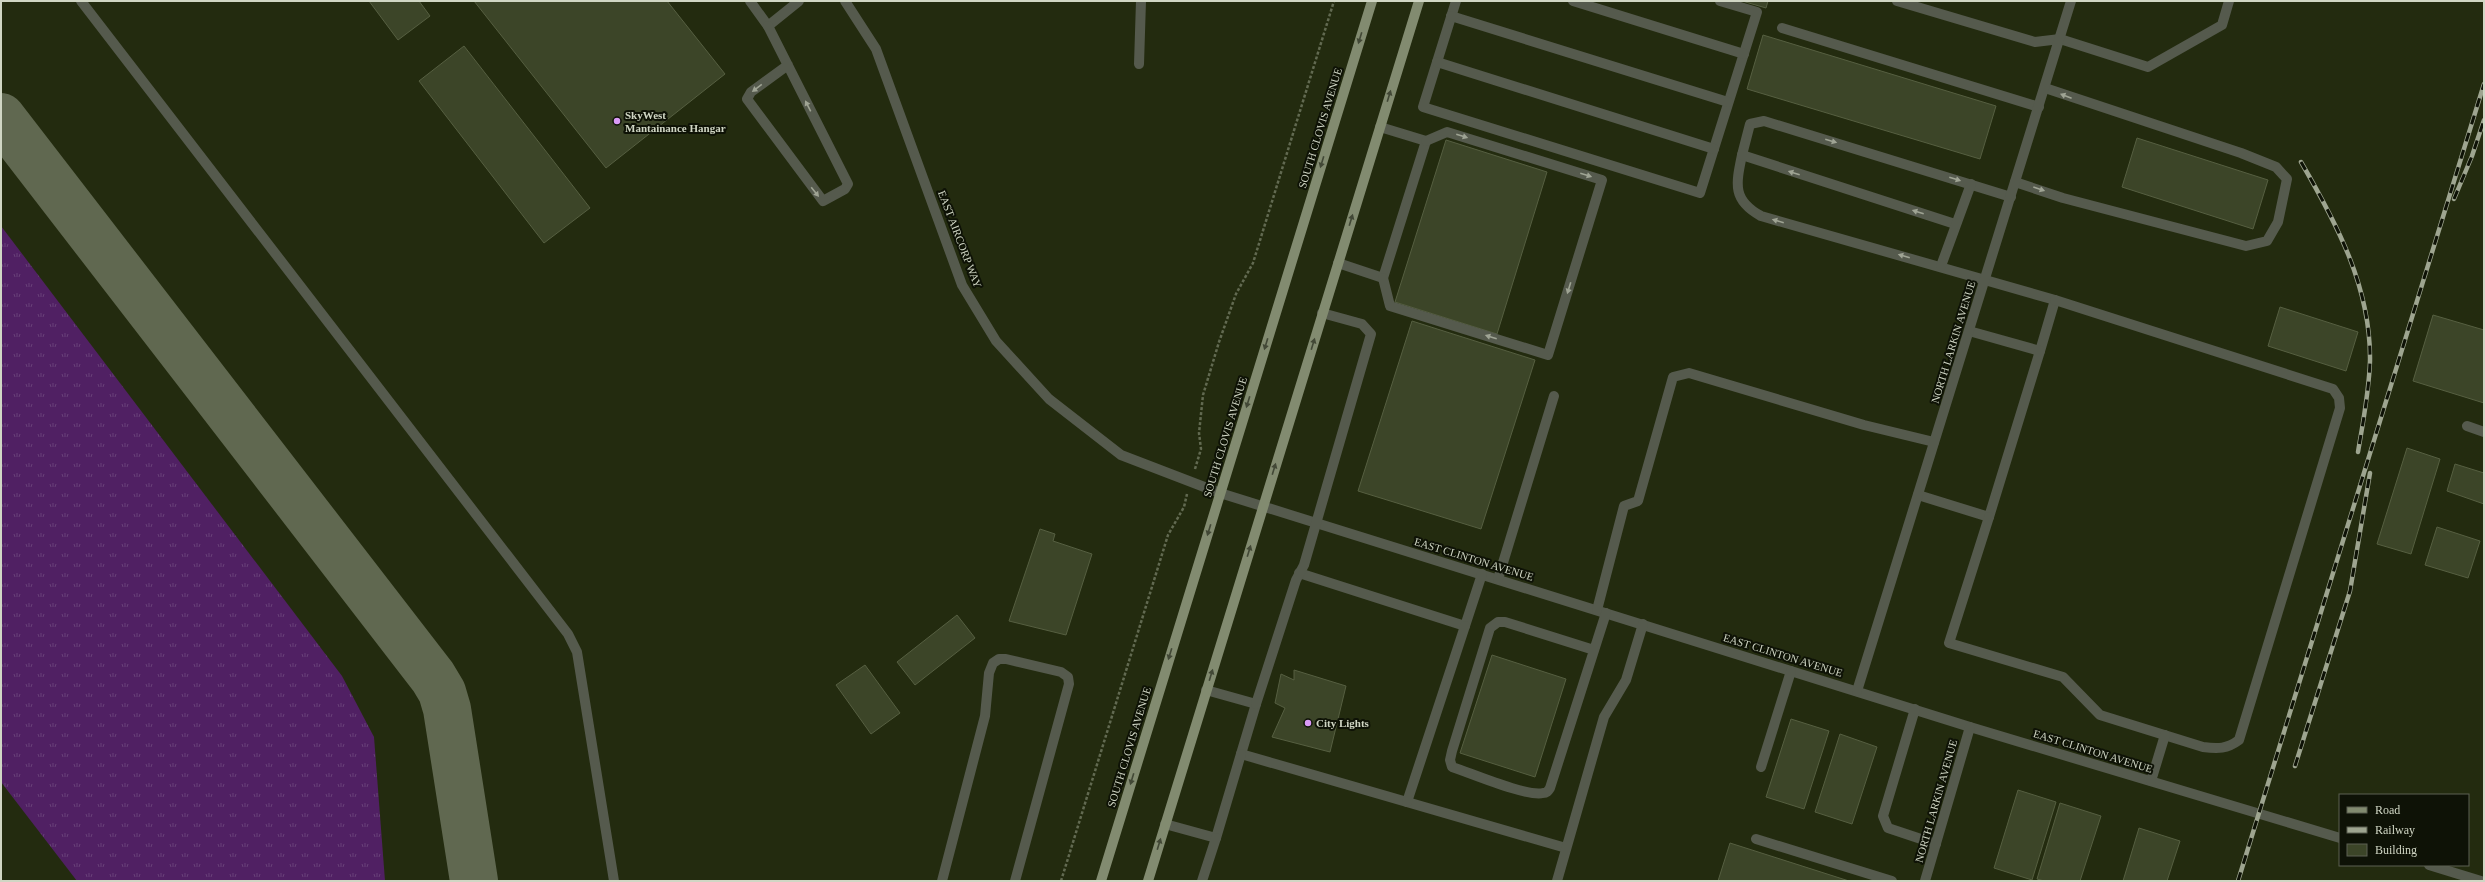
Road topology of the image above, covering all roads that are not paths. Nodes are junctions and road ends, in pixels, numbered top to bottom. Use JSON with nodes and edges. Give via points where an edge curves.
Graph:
{"nodes":[{"id":1,"x":81,"y":1,"type":"edge"},
{"id":2,"x":750,"y":1,"type":"edge"},
{"id":3,"x":799,"y":1,"type":"edge"},
{"id":4,"x":845,"y":1,"type":"edge"},
{"id":5,"x":1141,"y":1,"type":"edge"},
{"id":6,"x":1372,"y":1,"type":"edge"},
{"id":7,"x":1419,"y":1,"type":"edge"},
{"id":8,"x":1456,"y":1,"type":"edge"},
{"id":9,"x":1573,"y":1,"type":"edge"},
{"id":10,"x":1720,"y":1,"type":"edge"},
{"id":11,"x":1897,"y":1,"type":"edge"},
{"id":12,"x":2072,"y":1,"type":"edge"},
{"id":13,"x":2229,"y":1,"type":"edge"},
{"id":14,"x":1451,"y":16,"type":"junction"},
{"id":15,"x":768,"y":26,"type":"junction"},
{"id":16,"x":1782,"y":28,"type":"dead end"},
{"id":17,"x":2060,"y":39,"type":"junction"},
{"id":18,"x":1744,"y":54,"type":"junction"},
{"id":19,"x":1437,"y":62,"type":"junction"},
{"id":20,"x":1139,"y":64,"type":"dead end"},
{"id":21,"x":788,"y":65,"type":"junction"},
{"id":22,"x":2044,"y":88,"type":"junction"},
{"id":23,"x":1728,"y":102,"type":"junction"},
{"id":24,"x":2038,"y":107,"type":"junction"},
{"id":25,"x":1380,"y":127,"type":"junction"},
{"id":26,"x":1426,"y":141,"type":"junction"},
{"id":27,"x":1714,"y":148,"type":"junction"},
{"id":28,"x":1742,"y":155,"type":"junction"},
{"id":29,"x":2015,"y":182,"type":"junction"},
{"id":30,"x":1971,"y":184,"type":"junction"},
{"id":31,"x":2011,"y":197,"type":"junction"},
{"id":32,"x":1955,"y":224,"type":"junction"},
{"id":33,"x":1338,"y":264,"type":"junction"},
{"id":34,"x":1941,"y":266,"type":"junction"},
{"id":35,"x":1383,"y":278,"type":"junction"},
{"id":36,"x":1985,"y":280,"type":"junction"},
{"id":37,"x":2055,"y":300,"type":"junction"},
{"id":38,"x":1322,"y":313,"type":"junction"},
{"id":39,"x":1969,"y":331,"type":"junction"},
{"id":40,"x":2040,"y":351,"type":"junction"},
{"id":41,"x":1554,"y":396,"type":"dead end"},
{"id":42,"x":2467,"y":426,"type":"dead end"},
{"id":43,"x":2484,"y":432,"type":"edge"},
{"id":44,"x":1934,"y":442,"type":"junction"},
{"id":45,"x":1220,"y":493,"type":"junction"},
{"id":46,"x":1918,"y":495,"type":"junction"},
{"id":47,"x":1263,"y":506,"type":"junction"},
{"id":48,"x":1989,"y":517,"type":"junction"},
{"id":49,"x":1317,"y":523,"type":"junction"},
{"id":50,"x":1299,"y":573,"type":"junction"},
{"id":51,"x":1482,"y":574,"type":"junction"},
{"id":52,"x":1498,"y":579,"type":"junction"},
{"id":53,"x":1601,"y":611,"type":"junction"},
{"id":54,"x":1643,"y":624,"type":"junction"},
{"id":55,"x":1465,"y":626,"type":"junction"},
{"id":56,"x":1594,"y":650,"type":"junction"},
{"id":57,"x":1791,"y":671,"type":"junction"},
{"id":58,"x":1206,"y":690,"type":"junction"},
{"id":59,"x":1857,"y":691,"type":"junction"},
{"id":60,"x":1256,"y":704,"type":"junction"},
{"id":61,"x":1915,"y":709,"type":"junction"},
{"id":62,"x":1970,"y":727,"type":"junction"},
{"id":63,"x":2165,"y":735,"type":"junction"},
{"id":64,"x":1241,"y":754,"type":"junction"},
{"id":65,"x":1761,"y":767,"type":"dead end"},
{"id":66,"x":2151,"y":781,"type":"junction"},
{"id":67,"x":1407,"y":802,"type":"junction"},
{"id":68,"x":1165,"y":824,"type":"junction"},
{"id":69,"x":1216,"y":838,"type":"junction"},
{"id":70,"x":2339,"y":838,"type":"edge"},
{"id":71,"x":1756,"y":839,"type":"dead end"},
{"id":72,"x":1936,"y":844,"type":"junction"},
{"id":73,"x":1566,"y":848,"type":"junction"},
{"id":74,"x":2432,"y":866,"type":"edge"},
{"id":75,"x":614,"y":881,"type":"edge"},
{"id":76,"x":942,"y":881,"type":"edge"},
{"id":77,"x":1015,"y":881,"type":"edge"},
{"id":78,"x":1101,"y":881,"type":"edge"},
{"id":79,"x":1148,"y":881,"type":"edge"},
{"id":80,"x":1202,"y":881,"type":"edge"},
{"id":81,"x":1557,"y":881,"type":"edge"},
{"id":82,"x":1892,"y":881,"type":"edge"},
{"id":83,"x":1925,"y":881,"type":"edge"},
{"id":84,"x":2481,"y":881,"type":"edge"}],
"edges":[{"from":1,"to":75,"type":"street","via":[[568,634],[577,652]]},
{"from":2,"to":15,"type":"street"},
{"from":3,"to":15,"type":"street"},
{"from":4,"to":45,"type":"street","name":"EAST AIRCORP WAY","via":[[876,49],[962,285],[996,341],[1049,399],[1121,455]]},
{"from":5,"to":20,"type":"street"},
{"from":6,"to":45,"type":"main road","name":"SOUTH CLOVIS AVENUE","one_way":true},
{"from":25,"to":7,"type":"main road","one_way":true},
{"from":8,"to":14,"type":"street"},
{"from":9,"to":18,"type":"street"},
{"from":10,"to":18,"type":"street","via":[[1757,12]]},
{"from":11,"to":17,"type":"street","via":[[2035,42]]},
{"from":12,"to":17,"type":"street","name":"NORTH LARKIN AVENUE"},
{"from":13,"to":17,"type":"street","via":[[2222,25],[2148,67]]},
{"from":14,"to":19,"type":"street"},
{"from":14,"to":23,"type":"street"},
{"from":15,"to":21,"type":"street"},
{"from":16,"to":24,"type":"street"},
{"from":17,"to":22,"type":"street","name":"NORTH LARKIN AVENUE"},
{"from":18,"to":23,"type":"street"},
{"from":19,"to":27,"type":"street"},
{"from":19,"to":27,"type":"street","via":[[1423,107],[1700,193]]},
{"from":21,"to":21,"type":"street","one_way":true,"via":[[751,92],[747,99],[823,201],[845,189],[848,184]]},
{"from":22,"to":24,"type":"street","name":"NORTH LARKIN AVENUE"},
{"from":29,"to":22,"type":"street","one_way":true,"via":[[2063,198],[2246,246],[2267,241],[2278,222],[2286,179],[2276,168],[2241,153]]},
{"from":23,"to":27,"type":"street"},
{"from":24,"to":29,"type":"street","name":"NORTH LARKIN AVENUE"},
{"from":25,"to":26,"type":"street"},
{"from":33,"to":25,"type":"main road","one_way":true},
{"from":26,"to":35,"type":"street"},
{"from":26,"to":35,"type":"street","one_way":true,"via":[[1447,132],[1602,180],[1548,355],[1390,306]]},
{"from":28,"to":30,"type":"street","one_way":true,"via":[[1750,124],[1764,121]]},
{"from":32,"to":28,"type":"street","one_way":true},
{"from":34,"to":28,"type":"street","one_way":true,"via":[[1761,216],[1750,210],[1742,203],[1738,190]]},
{"from":29,"to":31,"type":"street","name":"NORTH LARKIN AVENUE"},
{"from":30,"to":31,"type":"street"},
{"from":30,"to":32,"type":"street"},
{"from":31,"to":36,"type":"street","name":"NORTH LARKIN AVENUE"},
{"from":32,"to":34,"type":"street"},
{"from":33,"to":35,"type":"street"},
{"from":33,"to":38,"type":"main road"},
{"from":34,"to":36,"type":"street"},
{"from":36,"to":37,"type":"street"},
{"from":36,"to":39,"type":"street","name":"NORTH LARKIN AVENUE"},
{"from":37,"to":40,"type":"street"},
{"from":37,"to":63,"type":"street","via":[[2333,389],[2339,398],[2338,416],[2239,740],[2219,749],[2203,747]]},
{"from":47,"to":38,"type":"main road","one_way":true},
{"from":38,"to":49,"type":"street","via":[[1362,324],[1371,334]]},
{"from":39,"to":40,"type":"street"},
{"from":39,"to":44,"type":"street","name":"NORTH LARKIN AVENUE"},
{"from":40,"to":48,"type":"street"},
{"from":41,"to":52,"type":"street"},
{"from":42,"to":43,"type":"street"},
{"from":44,"to":46,"type":"street","name":"NORTH LARKIN AVENUE"},
{"from":44,"to":53,"type":"street","via":[[1864,425],[1689,373],[1673,377],[1638,501],[1624,506]]},
{"from":45,"to":47,"type":"street","name":"EAST CLINTON AVENUE"},
{"from":45,"to":78,"type":"main road","name":"SOUTH CLOVIS AVENUE","one_way":true},
{"from":46,"to":48,"type":"street"},
{"from":46,"to":59,"type":"street","name":"NORTH LARKIN AVENUE"},
{"from":47,"to":49,"type":"street","name":"EAST CLINTON AVENUE"},
{"from":58,"to":47,"type":"main road","one_way":true},
{"from":48,"to":63,"type":"street","via":[[1950,643],[2063,677],[2100,715]]},
{"from":49,"to":50,"type":"street"},
{"from":49,"to":51,"type":"street","name":"EAST CLINTON AVENUE"},
{"from":50,"to":55,"type":"street"},
{"from":50,"to":60,"type":"street"},
{"from":51,"to":52,"type":"street","name":"EAST CLINTON AVENUE"},
{"from":51,"to":55,"type":"street"},
{"from":52,"to":53,"type":"street","name":"EAST CLINTON AVENUE"},
{"from":53,"to":54,"type":"street","name":"EAST CLINTON AVENUE"},
{"from":53,"to":56,"type":"street"},
{"from":54,"to":57,"type":"street","name":"EAST CLINTON AVENUE"},
{"from":54,"to":73,"type":"street","via":[[1626,680],[1604,717]]},
{"from":55,"to":67,"type":"street"},
{"from":56,"to":56,"type":"street","via":[[1547,792],[1526,792],[1452,767],[1452,751],[1490,628],[1494,624],[1505,622]]},
{"from":57,"to":59,"type":"street","name":"EAST CLINTON AVENUE"},
{"from":57,"to":65,"type":"street"},
{"from":58,"to":60,"type":"street"},
{"from":58,"to":68,"type":"main road"},
{"from":59,"to":61,"type":"street","name":"EAST CLINTON AVENUE"},
{"from":60,"to":64,"type":"street"},
{"from":61,"to":62,"type":"street","name":"EAST CLINTON AVENUE"},
{"from":61,"to":72,"type":"street","via":[[1883,816],[1888,828]]},
{"from":62,"to":66,"type":"street","name":"EAST CLINTON AVENUE"},
{"from":62,"to":72,"type":"street","name":"NORTH LARKIN AVENUE"},
{"from":63,"to":66,"type":"street"},
{"from":64,"to":67,"type":"street"},
{"from":64,"to":69,"type":"street"},
{"from":66,"to":70,"type":"street","name":"EAST CLINTON AVENUE"},
{"from":67,"to":73,"type":"street"},
{"from":68,"to":69,"type":"street"},
{"from":79,"to":68,"type":"main road","one_way":true},
{"from":69,"to":80,"type":"street"},
{"from":71,"to":82,"type":"street"},
{"from":72,"to":83,"type":"street","name":"NORTH LARKIN AVENUE"},
{"from":73,"to":81,"type":"street"},
{"from":74,"to":84,"type":"street"},
{"from":76,"to":77,"type":"street","via":[[985,716],[990,673],[993,663],[999,659],[1006,659],[1061,672],[1068,677],[1069,684]]}]}
